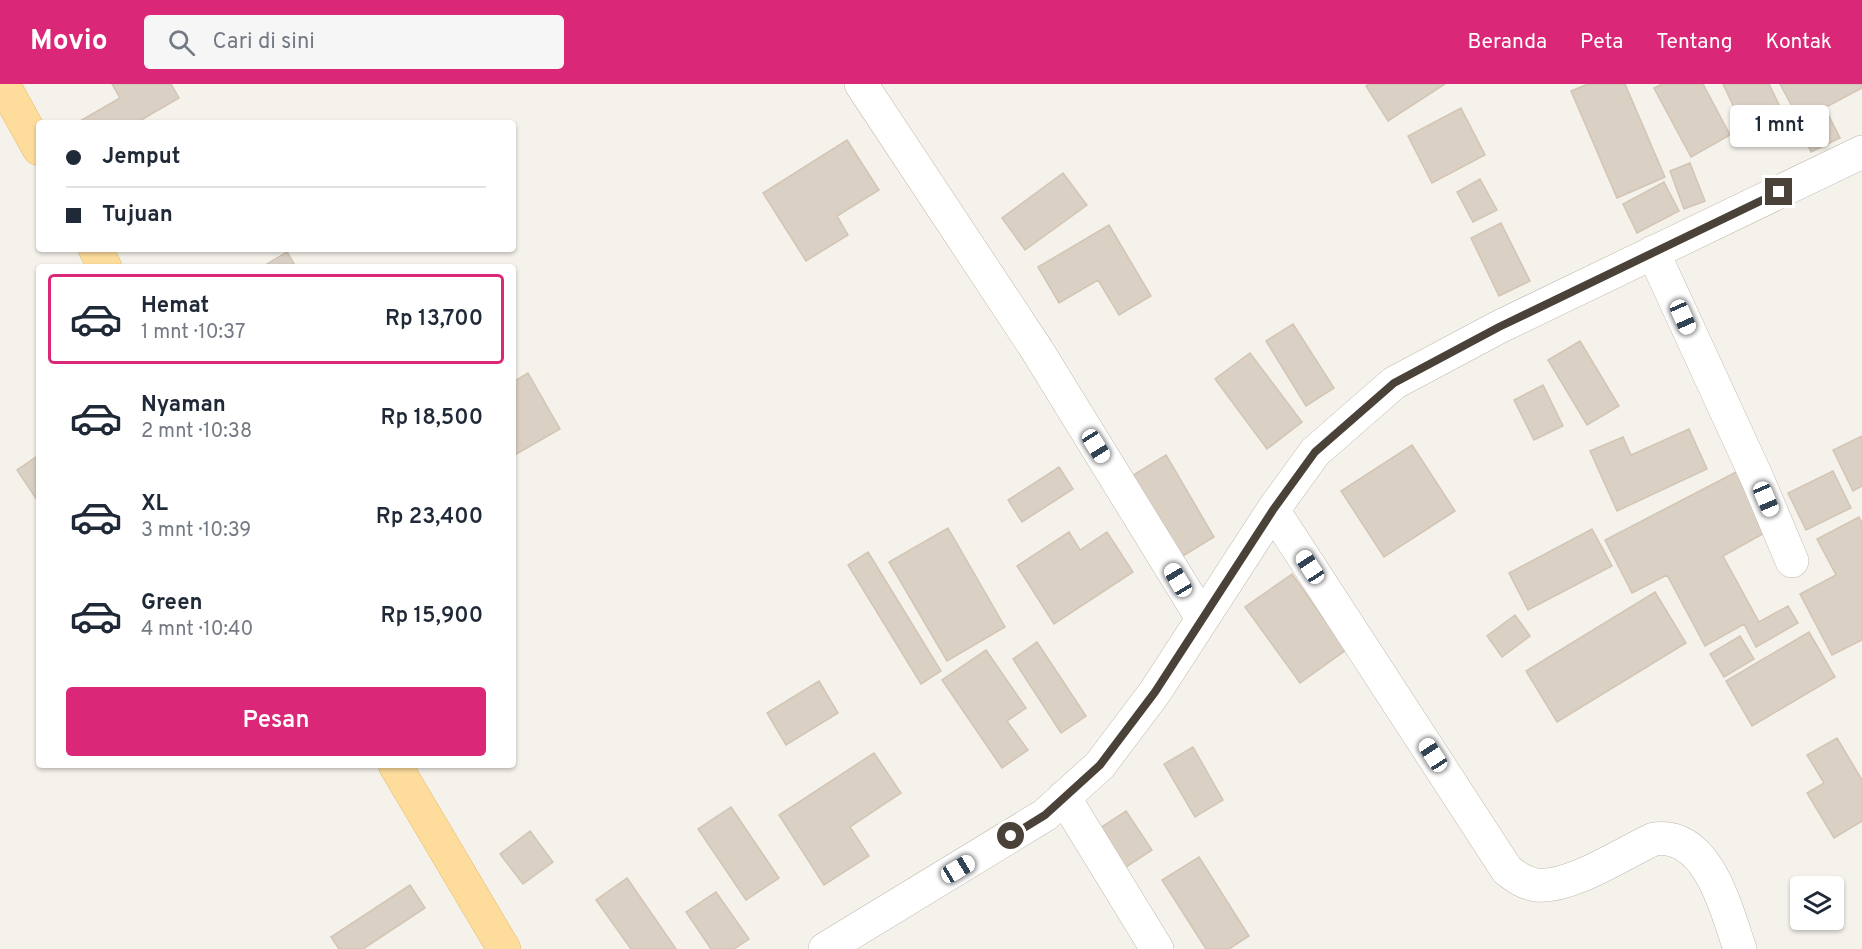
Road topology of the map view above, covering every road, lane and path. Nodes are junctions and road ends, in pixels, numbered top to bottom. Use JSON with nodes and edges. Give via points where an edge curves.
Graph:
{"nodes":[{"id":1,"x":3,"y":84,"type":"edge"},
{"id":2,"x":861,"y":84,"type":"edge"},
{"id":3,"x":36,"y":144,"type":"edge"},
{"id":4,"x":1862,"y":152,"type":"edge"},
{"id":5,"x":1653,"y":252,"type":"junction"},
{"id":6,"x":1273,"y":510,"type":"junction"},
{"id":7,"x":1792,"y":561,"type":"dead end"},
{"id":8,"x":1202,"y":618,"type":"junction"},
{"id":9,"x":397,"y":768,"type":"edge"},
{"id":10,"x":1064,"y":797,"type":"junction"},
{"id":11,"x":504,"y":949,"type":"edge"},
{"id":12,"x":825,"y":949,"type":"edge"},
{"id":13,"x":1157,"y":949,"type":"edge"},
{"id":14,"x":1740,"y":949,"type":"edge"}],
"edges":[{"from":1,"to":3,"type":"main road"},
{"from":2,"to":8,"type":"street","via":[[1037,350]]},
{"from":4,"to":5,"type":"street"},
{"from":5,"to":6,"type":"street","via":[[1394,383],[1315,452]]},
{"from":5,"to":7,"type":"street"},
{"from":6,"to":8,"type":"street"},
{"from":6,"to":14,"type":"street","via":[[1508,870],[1528,883],[1558,883],[1654,839],[1675,840],[1688,846],[1716,880]]},
{"from":8,"to":10,"type":"street","via":[[1155,692],[1100,765]]},
{"from":9,"to":11,"type":"main road"},
{"from":10,"to":12,"type":"street","via":[[1045,815]]},
{"from":10,"to":13,"type":"street"}]}
